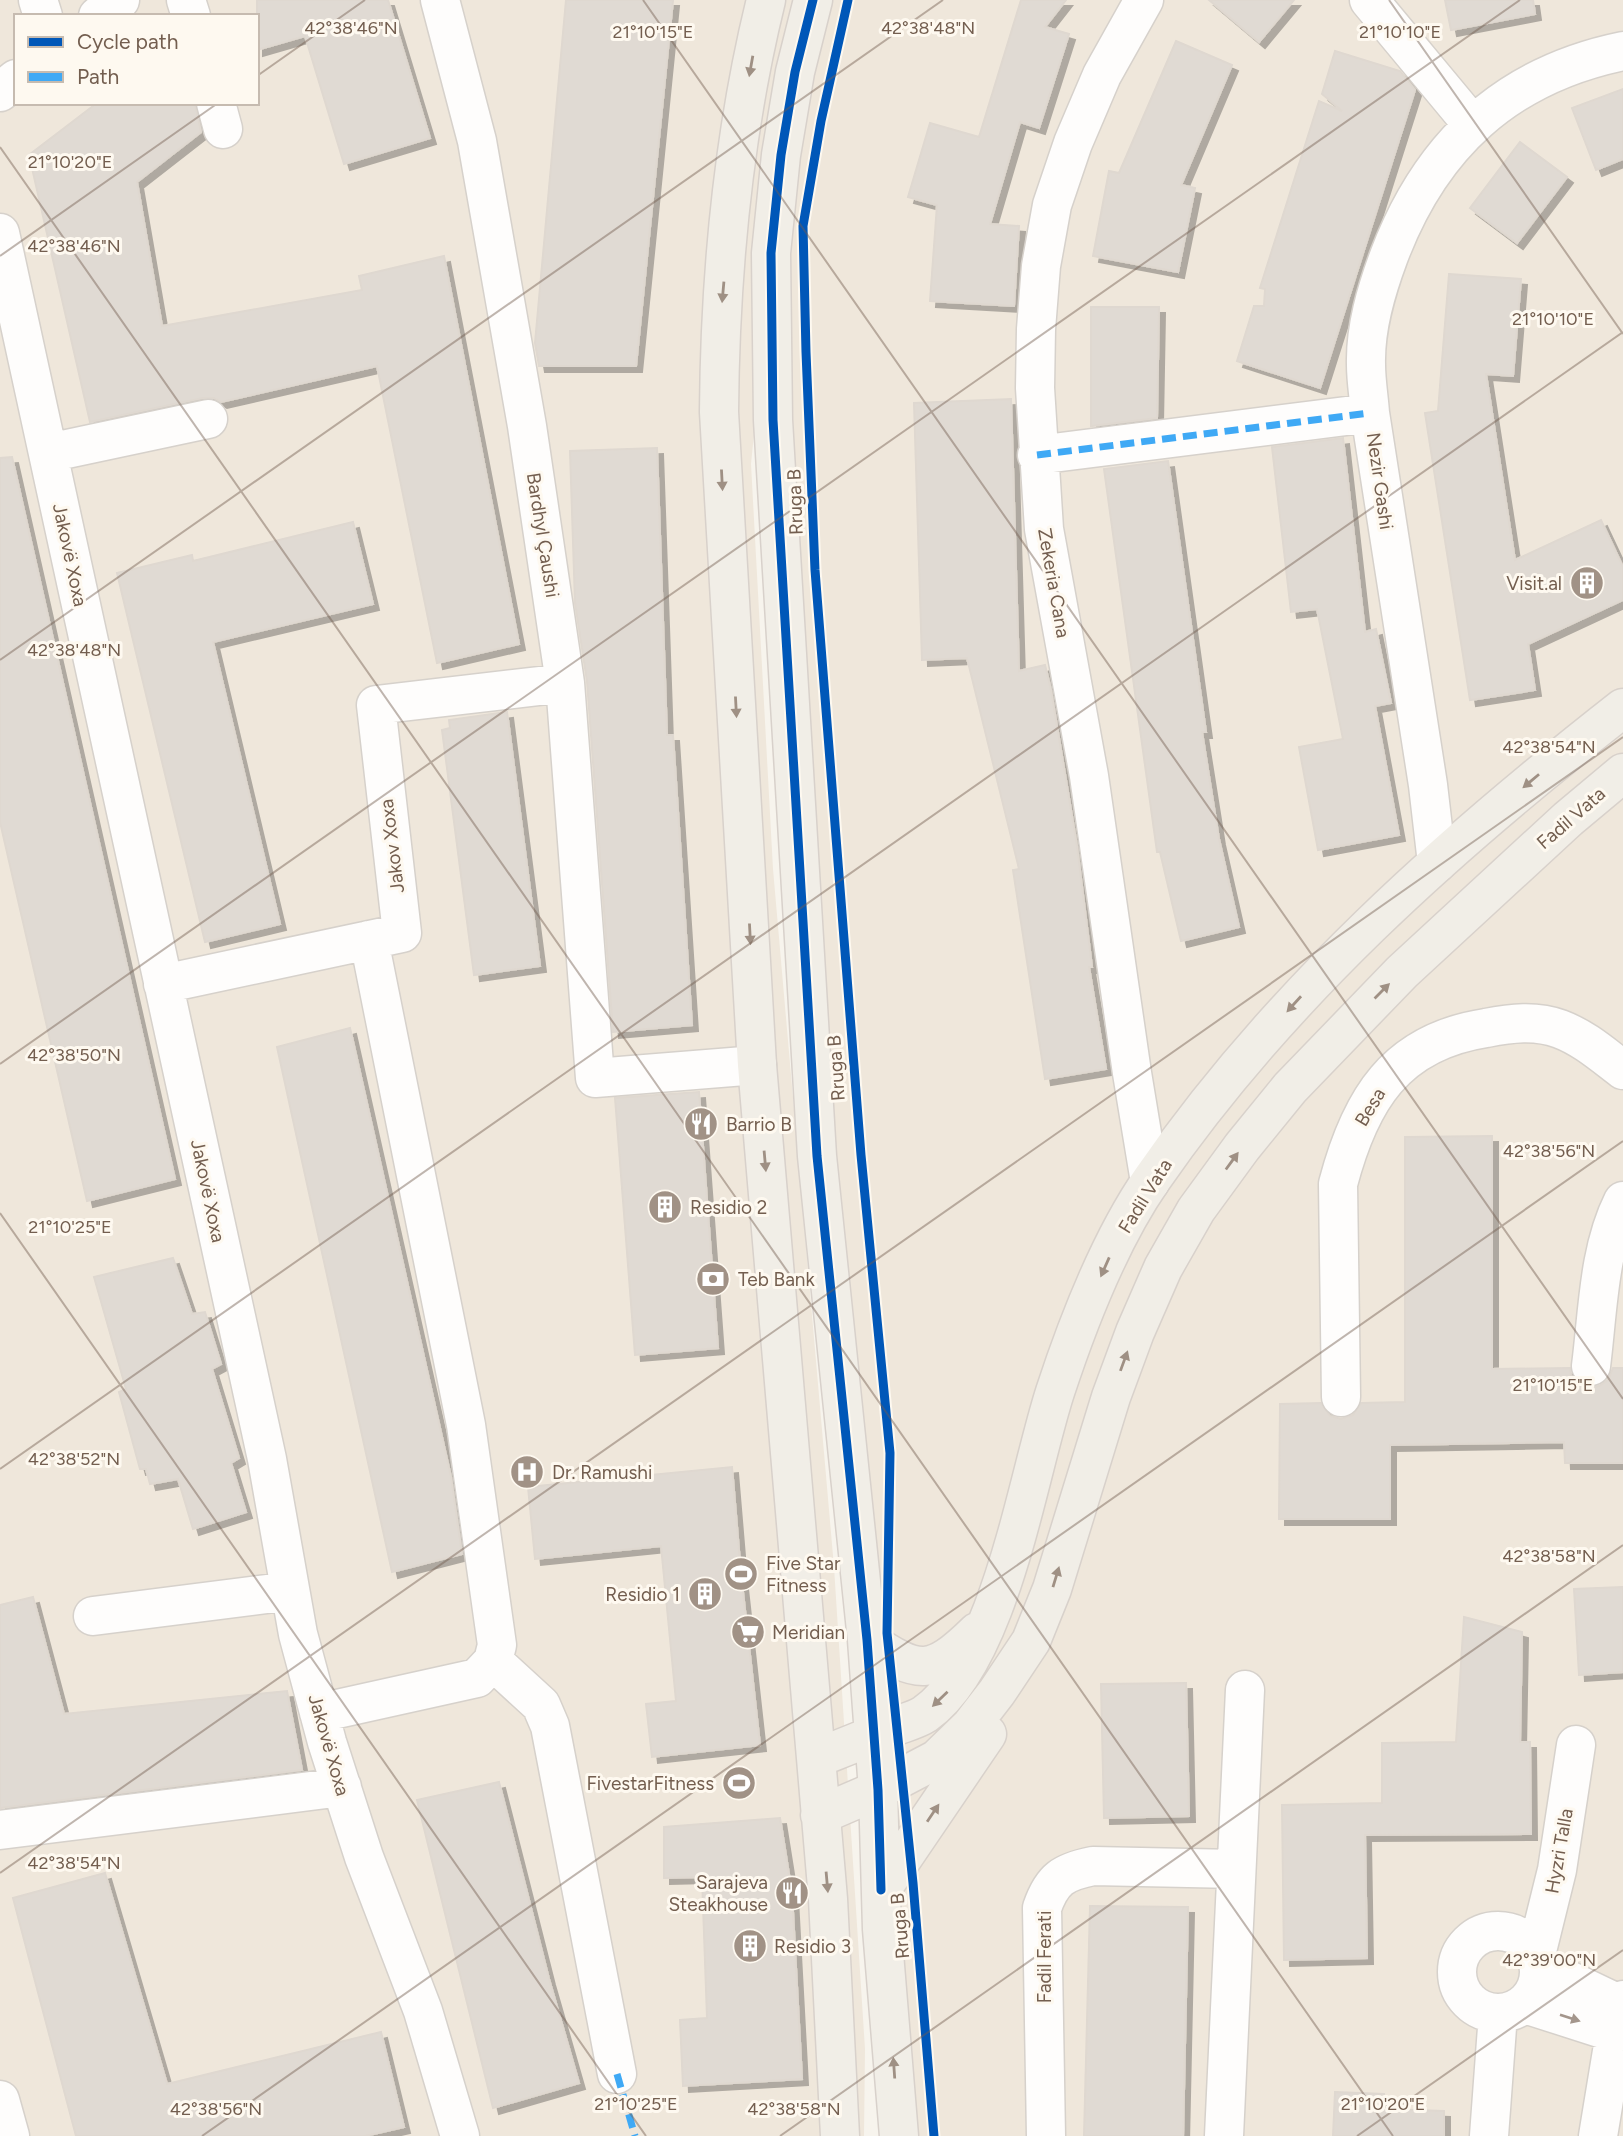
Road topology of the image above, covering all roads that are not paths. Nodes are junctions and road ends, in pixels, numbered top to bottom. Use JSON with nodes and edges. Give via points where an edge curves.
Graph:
{"nodes":[{"id":1,"x":120,"y":0,"type":"edge"},
{"id":2,"x":440,"y":0,"type":"edge"},
{"id":3,"x":766,"y":0,"type":"edge"},
{"id":4,"x":813,"y":0,"type":"edge"},
{"id":5,"x":1144,"y":0,"type":"edge"},
{"id":6,"x":1369,"y":0,"type":"edge"},
{"id":7,"x":101,"y":14,"type":"edge"},
{"id":8,"x":1623,"y":51,"type":"edge"},
{"id":9,"x":14,"y":81,"type":"edge"},
{"id":10,"x":0,"y":93,"type":"edge"},
{"id":11,"x":1472,"y":124,"type":"junction"},
{"id":12,"x":0,"y":233,"type":"edge"},
{"id":13,"x":1370,"y":414,"type":"junction"},
{"id":14,"x":208,"y":419,"type":"dead end"},
{"id":15,"x":48,"y":453,"type":"junction"},
{"id":16,"x":1037,"y":455,"type":"junction"},
{"id":17,"x":565,"y":683,"type":"junction"},
{"id":18,"x":1623,"y":708,"type":"edge"},
{"id":19,"x":1623,"y":773,"type":"edge"},
{"id":20,"x":1437,"y":863,"type":"junction"},
{"id":21,"x":369,"y":940,"type":"junction"},
{"id":22,"x":163,"y":984,"type":"junction"},
{"id":23,"x":757,"y":1065,"type":"junction"},
{"id":24,"x":1623,"y":1070,"type":"edge"},
{"id":25,"x":1150,"y":1182,"type":"junction"},
{"id":26,"x":1623,"y":1201,"type":"edge"},
{"id":27,"x":1591,"y":1366,"type":"dead end"},
{"id":28,"x":1341,"y":1397,"type":"dead end"},
{"id":29,"x":290,"y":1591,"type":"junction"},
{"id":30,"x":93,"y":1616,"type":"dead end"},
{"id":31,"x":989,"y":1621,"type":"junction"},
{"id":32,"x":867,"y":1640,"type":"junction"},
{"id":33,"x":1031,"y":1641,"type":"junction"},
{"id":34,"x":493,"y":1661,"type":"junction"},
{"id":35,"x":1245,"y":1690,"type":"dead end"},
{"id":36,"x":319,"y":1713,"type":"junction"},
{"id":37,"x":873,"y":1735,"type":"junction"},
{"id":38,"x":1576,"y":1745,"type":"dead end"},
{"id":39,"x":817,"y":1758,"type":"junction"},
{"id":40,"x":342,"y":1787,"type":"junction"},
{"id":41,"x":878,"y":1790,"type":"junction"},
{"id":42,"x":820,"y":1815,"type":"junction"},
{"id":43,"x":0,"y":1830,"type":"edge"},
{"id":44,"x":1236,"y":1869,"type":"junction"},
{"id":45,"x":881,"y":1890,"type":"junction"},
{"id":46,"x":1537,"y":1961,"type":"junction"},
{"id":47,"x":1511,"y":2009,"type":"junction"},
{"id":48,"x":1621,"y":2011,"type":"edge"},
{"id":49,"x":617,"y":2074,"type":"dead end"},
{"id":50,"x":0,"y":2100,"type":"edge"},
{"id":51,"x":10,"y":2136,"type":"edge"},
{"id":52,"x":460,"y":2136,"type":"edge"},
{"id":53,"x":840,"y":2136,"type":"edge"},
{"id":54,"x":899,"y":2136,"type":"edge"},
{"id":55,"x":1046,"y":2136,"type":"edge"},
{"id":56,"x":1224,"y":2136,"type":"edge"},
{"id":57,"x":1489,"y":2136,"type":"edge"},
{"id":58,"x":1598,"y":2136,"type":"edge"}],
"edges":[{"from":1,"to":7,"type":"street"},
{"from":2,"to":17,"type":"street","name":"Bardhyl Çaushi","via":[[477,141],[527,426]]},
{"from":3,"to":23,"type":"main road","one_way":true,"via":[[739,136],[720,330],[719,412]]},
{"from":4,"to":32,"type":"main road","name":"Rruga B","via":[[780,155],[771,253],[773,420],[817,1156]]},
{"from":5,"to":16,"type":"street","name":"Zekeria Cana","via":[[1102,75],[1052,205],[1036,329]]},
{"from":6,"to":11,"type":"street"},
{"from":8,"to":11,"type":"street","name":"Nezir Gashi","via":[[1558,70],[1512,94]]},
{"from":9,"to":10,"type":"street"},
{"from":11,"to":13,"type":"street","name":"Nezir Gashi","via":[[1443,156],[1415,199],[1379,282],[1369,323],[1366,365]]},
{"from":12,"to":15,"type":"street","name":"Jakovë Xoxa"},
{"from":13,"to":16,"type":"street"},
{"from":13,"to":20,"type":"street","name":"Nezir Gashi"},
{"from":14,"to":15,"type":"street"},
{"from":15,"to":22,"type":"street","name":"Jakovë Xoxa"},
{"from":16,"to":25,"type":"street","name":"Zekeria Cana","via":[[1044,529],[1089,775]]},
{"from":17,"to":21,"type":"street","name":"Jakov Xoxa","via":[[376,705],[402,933]]},
{"from":17,"to":23,"type":"street","name":"Bardhyl Çaushi","via":[[595,1078]]},
{"from":18,"to":20,"type":"main road","name":"Fadil Vata","one_way":true},
{"from":33,"to":19,"type":"main road","name":"Fadil Vata","one_way":true,"via":[[1052,1590],[1135,1332],[1163,1268],[1196,1210],[1290,1088],[1344,1029],[1462,915]]},
{"from":20,"to":25,"type":"main road","name":"Fadil Vata","one_way":true,"via":[[1310,985],[1234,1072]]},
{"from":21,"to":22,"type":"street","name":"Jakov Xoxa"},
{"from":21,"to":34,"type":"street","via":[[466,1425],[497,1644]]},
{"from":22,"to":29,"type":"street","name":"Jakovë Xoxa","via":[[267,1459]]},
{"from":23,"to":39,"type":"main road","one_way":true},
{"from":24,"to":28,"type":"street","name":"Besa","via":[[1589,1044],[1539,1023],[1506,1024],[1441,1039],[1410,1056],[1393,1072],[1365,1110],[1338,1184]]},
{"from":25,"to":31,"type":"main road","name":"Fadil Vata","one_way":true,"via":[[1114,1246],[1083,1316]]},
{"from":26,"to":27,"type":"street","via":[[1604,1260]]},
{"from":29,"to":30,"type":"street"},
{"from":29,"to":36,"type":"street","name":"Jakovë Xoxa"},
{"from":31,"to":32,"type":"main road","via":[[937,1664],[916,1667]]},
{"from":31,"to":37,"type":"main road","name":"Fadil Vata","one_way":true,"via":[[949,1690],[924,1714]]},
{"from":32,"to":37,"type":"main road","name":"Rruga B"},
{"from":33,"to":41,"type":"main road","name":"Fadil Vata","via":[[970,1727],[937,1759]]},
{"from":45,"to":33,"type":"main road","one_way":true,"via":[[1010,1699]]},
{"from":34,"to":36,"type":"street","via":[[477,1678]]},
{"from":34,"to":49,"type":"street","via":[[541,1704],[550,1726]]},
{"from":35,"to":44,"type":"street"},
{"from":36,"to":40,"type":"street","name":"Jakovë Xoxa"},
{"from":37,"to":39,"type":"main road","name":"Fadil Vata"},
{"from":37,"to":41,"type":"main road","name":"Rruga B"},
{"from":38,"to":46,"type":"street","name":"Hyzri Talla","via":[[1557,1870]]},
{"from":39,"to":42,"type":"main road"},
{"from":40,"to":43,"type":"street"},
{"from":40,"to":52,"type":"street","name":"Jakovë Xoxa","via":[[423,2011]]},
{"from":41,"to":42,"type":"main road","name":"Fadil Vata"},
{"from":41,"to":45,"type":"main road","name":"Rruga B"},
{"from":42,"to":53,"type":"main road","one_way":true},
{"from":44,"to":55,"type":"street","name":"Fadil Ferati","via":[[1093,1866],[1069,1871],[1049,1887],[1042,1908]]},
{"from":44,"to":56,"type":"street"},
{"from":54,"to":45,"type":"main road","name":"Rruga B","one_way":true},
{"from":46,"to":47,"type":"street","name":"Hyzri Talla","via":[[1536,1987]]},
{"from":46,"to":47,"type":"street","via":[[1529,1944],[1505,1931],[1478,1935],[1460,1955],[1457,1982],[1472,2005],[1484,2011]]},
{"from":46,"to":48,"type":"street"},
{"from":47,"to":48,"type":"street","one_way":true},
{"from":47,"to":57,"type":"street","name":"Hyzri Talla"},
{"from":48,"to":58,"type":"street"},
{"from":50,"to":51,"type":"street"}]}
